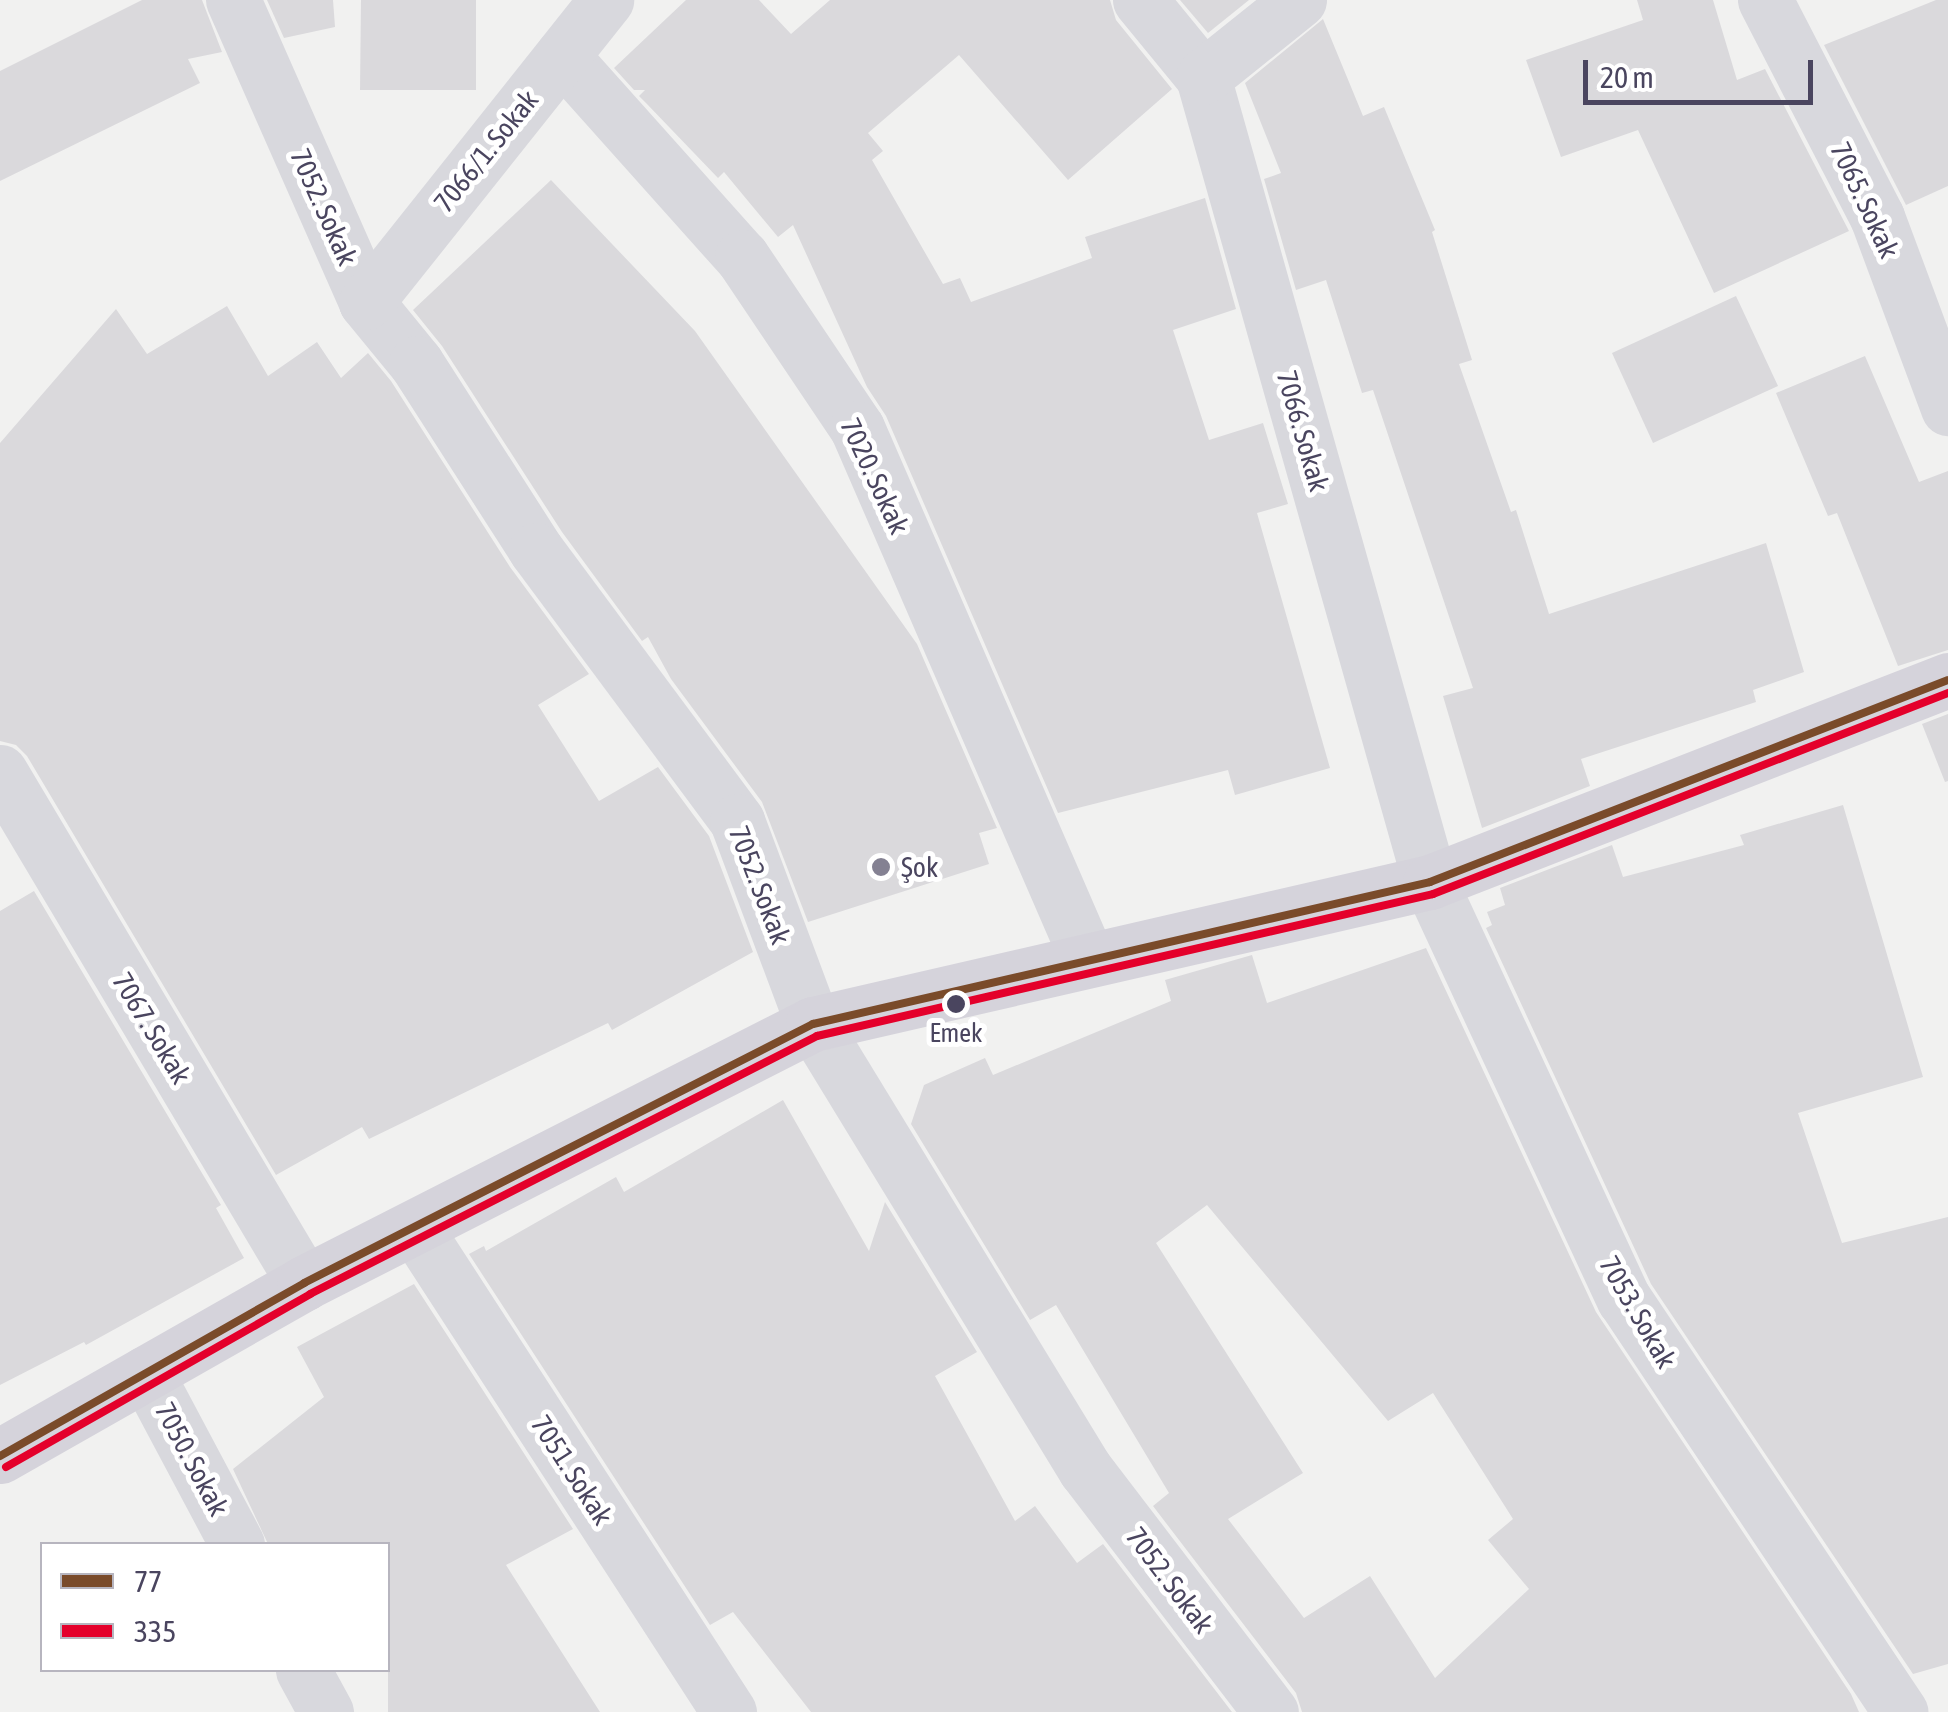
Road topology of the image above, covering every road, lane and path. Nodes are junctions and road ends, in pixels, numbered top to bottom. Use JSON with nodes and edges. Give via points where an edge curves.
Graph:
{"nodes":[{"id":1,"x":233,"y":0,"type":"edge"},
{"id":2,"x":606,"y":0,"type":"edge"},
{"id":3,"x":1140,"y":0,"type":"edge"},
{"id":4,"x":1300,"y":0,"type":"edge"},
{"id":5,"x":1765,"y":0,"type":"edge"},
{"id":6,"x":562,"y":56,"type":"junction"},
{"id":7,"x":1202,"y":76,"type":"junction"},
{"id":8,"x":366,"y":302,"type":"junction"},
{"id":9,"x":1948,"y":408,"type":"edge"},
{"id":10,"x":1948,"y":680,"type":"edge"},
{"id":11,"x":0,"y":772,"type":"edge"},
{"id":12,"x":1430,"y":882,"type":"junction"},
{"id":13,"x":1087,"y":958,"type":"junction"},
{"id":14,"x":813,"y":1024,"type":"junction"},
{"id":15,"x":415,"y":1228,"type":"junction"},
{"id":16,"x":304,"y":1284,"type":"junction"},
{"id":17,"x":146,"y":1374,"type":"junction"},
{"id":18,"x":0,"y":1456,"type":"edge"},
{"id":19,"x":236,"y":1542,"type":"edge"},
{"id":20,"x":304,"y":1672,"type":"edge"},
{"id":21,"x":326,"y":1712,"type":"edge"},
{"id":22,"x":729,"y":1712,"type":"edge"},
{"id":23,"x":1271,"y":1712,"type":"edge"},
{"id":24,"x":1900,"y":1712,"type":"edge"}],
"edges":[{"from":1,"to":8,"type":"street","name":"7052. Sokak"},
{"from":2,"to":6,"type":"street","name":"7066/1. Sokak"},
{"from":3,"to":7,"type":"street","name":"7066. Sokak"},
{"from":4,"to":7,"type":"street"},
{"from":5,"to":9,"type":"street","name":"7065. Sokak","via":[[1877,216]]},
{"from":6,"to":8,"type":"street","name":"7066/1. Sokak"},
{"from":6,"to":13,"type":"street","name":"7020. Sokak","via":[[742,256],[857,428]]},
{"from":7,"to":12,"type":"street","name":"7066. Sokak"},
{"from":8,"to":14,"type":"street","name":"7052. Sokak","via":[[416,363],[536,550],[736,821]]},
{"from":10,"to":12,"type":"main road"},
{"from":11,"to":16,"type":"street","name":"7067. Sokak"},
{"from":12,"to":13,"type":"main road"},
{"from":12,"to":24,"type":"street","name":"7053. Sokak","via":[[1624,1299]]},
{"from":13,"to":14,"type":"main road"},
{"from":14,"to":15,"type":"main road"},
{"from":14,"to":23,"type":"street","name":"7052. Sokak","via":[[1085,1469]]},
{"from":15,"to":16,"type":"main road"},
{"from":15,"to":22,"type":"street","name":"7051. Sokak"},
{"from":16,"to":17,"type":"main road"},
{"from":17,"to":18,"type":"main road"},
{"from":17,"to":19,"type":"street","name":"7050. Sokak"},
{"from":20,"to":21,"type":"street"}]}
